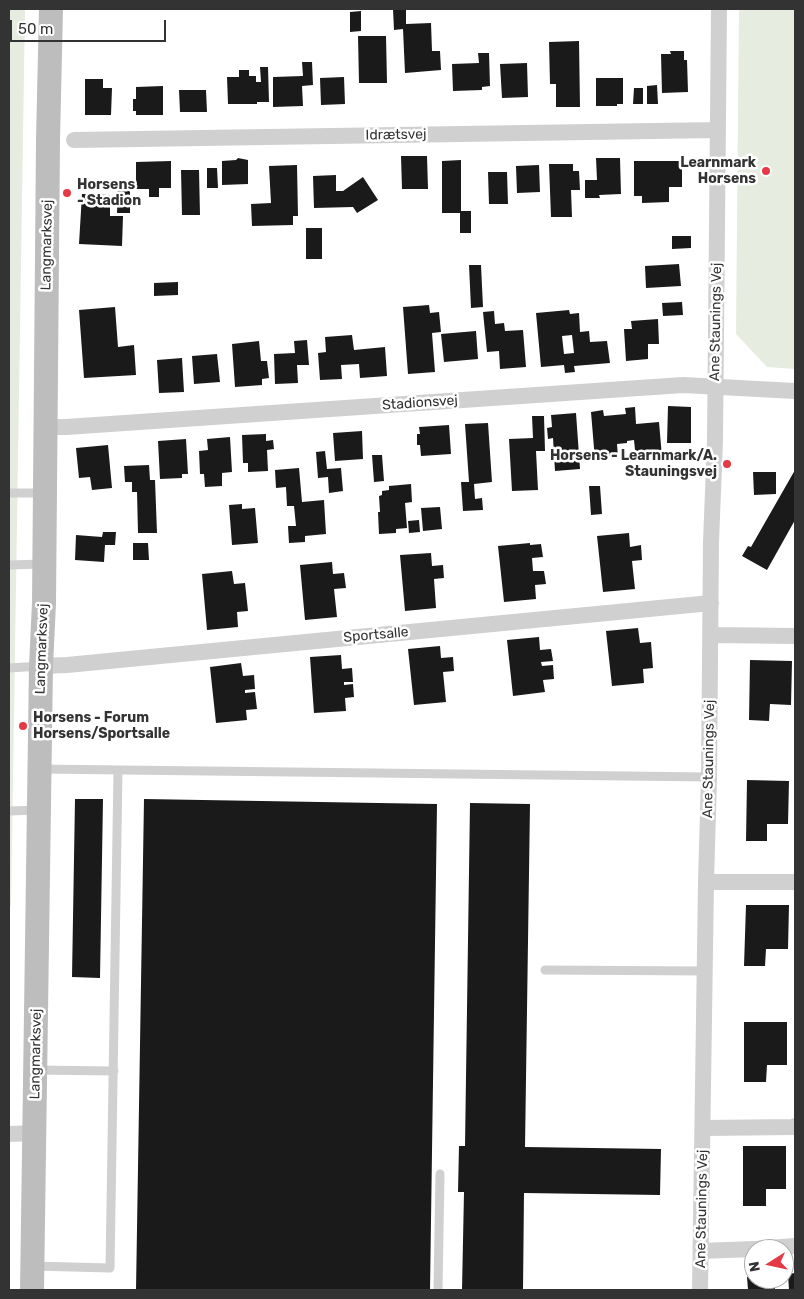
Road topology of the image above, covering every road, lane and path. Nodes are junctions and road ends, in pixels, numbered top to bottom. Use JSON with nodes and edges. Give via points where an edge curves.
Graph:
{"nodes":[{"id":1,"x":51,"y":9,"type":"edge"},
{"id":2,"x":719,"y":9,"type":"edge"},
{"id":3,"x":718,"y":130,"type":"junction"},
{"id":4,"x":74,"y":140,"type":"dead end"},
{"id":5,"x":714,"y":386,"type":"junction"},
{"id":6,"x":795,"y":391,"type":"edge"},
{"id":7,"x":45,"y":427,"type":"junction"},
{"id":8,"x":9,"y":492,"type":"edge"},
{"id":9,"x":44,"y":493,"type":"junction"},
{"id":10,"x":45,"y":564,"type":"junction"},
{"id":11,"x":9,"y":565,"type":"edge"},
{"id":12,"x":711,"y":603,"type":"junction"},
{"id":13,"x":711,"y":635,"type":"junction"},
{"id":14,"x":795,"y":636,"type":"edge"},
{"id":15,"x":41,"y":666,"type":"junction"},
{"id":16,"x":9,"y":668,"type":"edge"},
{"id":17,"x":40,"y":769,"type":"junction"},
{"id":18,"x":118,"y":770,"type":"junction"},
{"id":19,"x":709,"y":777,"type":"junction"},
{"id":20,"x":39,"y":810,"type":"junction"},
{"id":21,"x":9,"y":811,"type":"edge"},
{"id":22,"x":706,"y":882,"type":"junction"},
{"id":23,"x":795,"y":882,"type":"edge"},
{"id":24,"x":546,"y":970,"type":"dead end"},
{"id":25,"x":705,"y":972,"type":"junction"},
{"id":26,"x":36,"y":1070,"type":"junction"},
{"id":27,"x":114,"y":1071,"type":"junction"},
{"id":28,"x":795,"y":1126,"type":"edge"},
{"id":29,"x":704,"y":1128,"type":"junction"},
{"id":30,"x":35,"y":1133,"type":"junction"},
{"id":31,"x":9,"y":1134,"type":"edge"},
{"id":32,"x":440,"y":1174,"type":"dead end"},
{"id":33,"x":744,"y":1250,"type":"edge"},
{"id":34,"x":702,"y":1251,"type":"junction"},
{"id":35,"x":33,"y":1266,"type":"junction"},
{"id":36,"x":32,"y":1290,"type":"edge"},
{"id":37,"x":438,"y":1290,"type":"edge"},
{"id":38,"x":700,"y":1290,"type":"edge"}],
"edges":[{"from":1,"to":7,"type":"main road","name":"Langmarksvej"},
{"from":2,"to":3,"type":"street","name":"Ane Staunings Vej"},
{"from":3,"to":4,"type":"street","name":"Idrætsvej"},
{"from":3,"to":5,"type":"street","name":"Ane Staunings Vej"},
{"from":5,"to":6,"type":"street","name":"Stadionsvej"},
{"from":5,"to":7,"type":"street","name":"Stadionsvej","via":[[683,385]]},
{"from":5,"to":12,"type":"street","name":"Ane Staunings Vej"},
{"from":7,"to":9,"type":"main road","name":"Langmarksvej"},
{"from":8,"to":9,"type":"lane"},
{"from":9,"to":10,"type":"main road","name":"Langmarksvej"},
{"from":10,"to":11,"type":"lane"},
{"from":10,"to":15,"type":"main road","name":"Langmarksvej"},
{"from":12,"to":13,"type":"street","name":"Ane Staunings Vej"},
{"from":12,"to":15,"type":"street","name":"Sportsalle"},
{"from":13,"to":14,"type":"street"},
{"from":13,"to":19,"type":"street","name":"Ane Staunings Vej"},
{"from":15,"to":16,"type":"lane"},
{"from":15,"to":17,"type":"main road","name":"Langmarksvej"},
{"from":17,"to":18,"type":"lane"},
{"from":17,"to":20,"type":"main road","name":"Langmarksvej"},
{"from":18,"to":19,"type":"lane"},
{"from":18,"to":27,"type":"lane"},
{"from":19,"to":22,"type":"street","name":"Ane Staunings Vej"},
{"from":20,"to":21,"type":"lane"},
{"from":20,"to":26,"type":"main road","name":"Langmarksvej"},
{"from":22,"to":23,"type":"street"},
{"from":22,"to":25,"type":"street","name":"Ane Staunings Vej"},
{"from":24,"to":25,"type":"lane"},
{"from":25,"to":29,"type":"street","name":"Ane Staunings Vej"},
{"from":26,"to":27,"type":"lane"},
{"from":26,"to":30,"type":"main road","name":"Langmarksvej"},
{"from":27,"to":35,"type":"lane","via":[[110,1268]]},
{"from":28,"to":29,"type":"street"},
{"from":29,"to":34,"type":"street","name":"Ane Staunings Vej"},
{"from":30,"to":31,"type":"street"},
{"from":30,"to":35,"type":"main road","name":"Langmarksvej"},
{"from":32,"to":37,"type":"lane"},
{"from":33,"to":34,"type":"street"},
{"from":34,"to":38,"type":"street","name":"Ane Staunings Vej"},
{"from":35,"to":36,"type":"main road","name":"Langmarksvej"}]}
